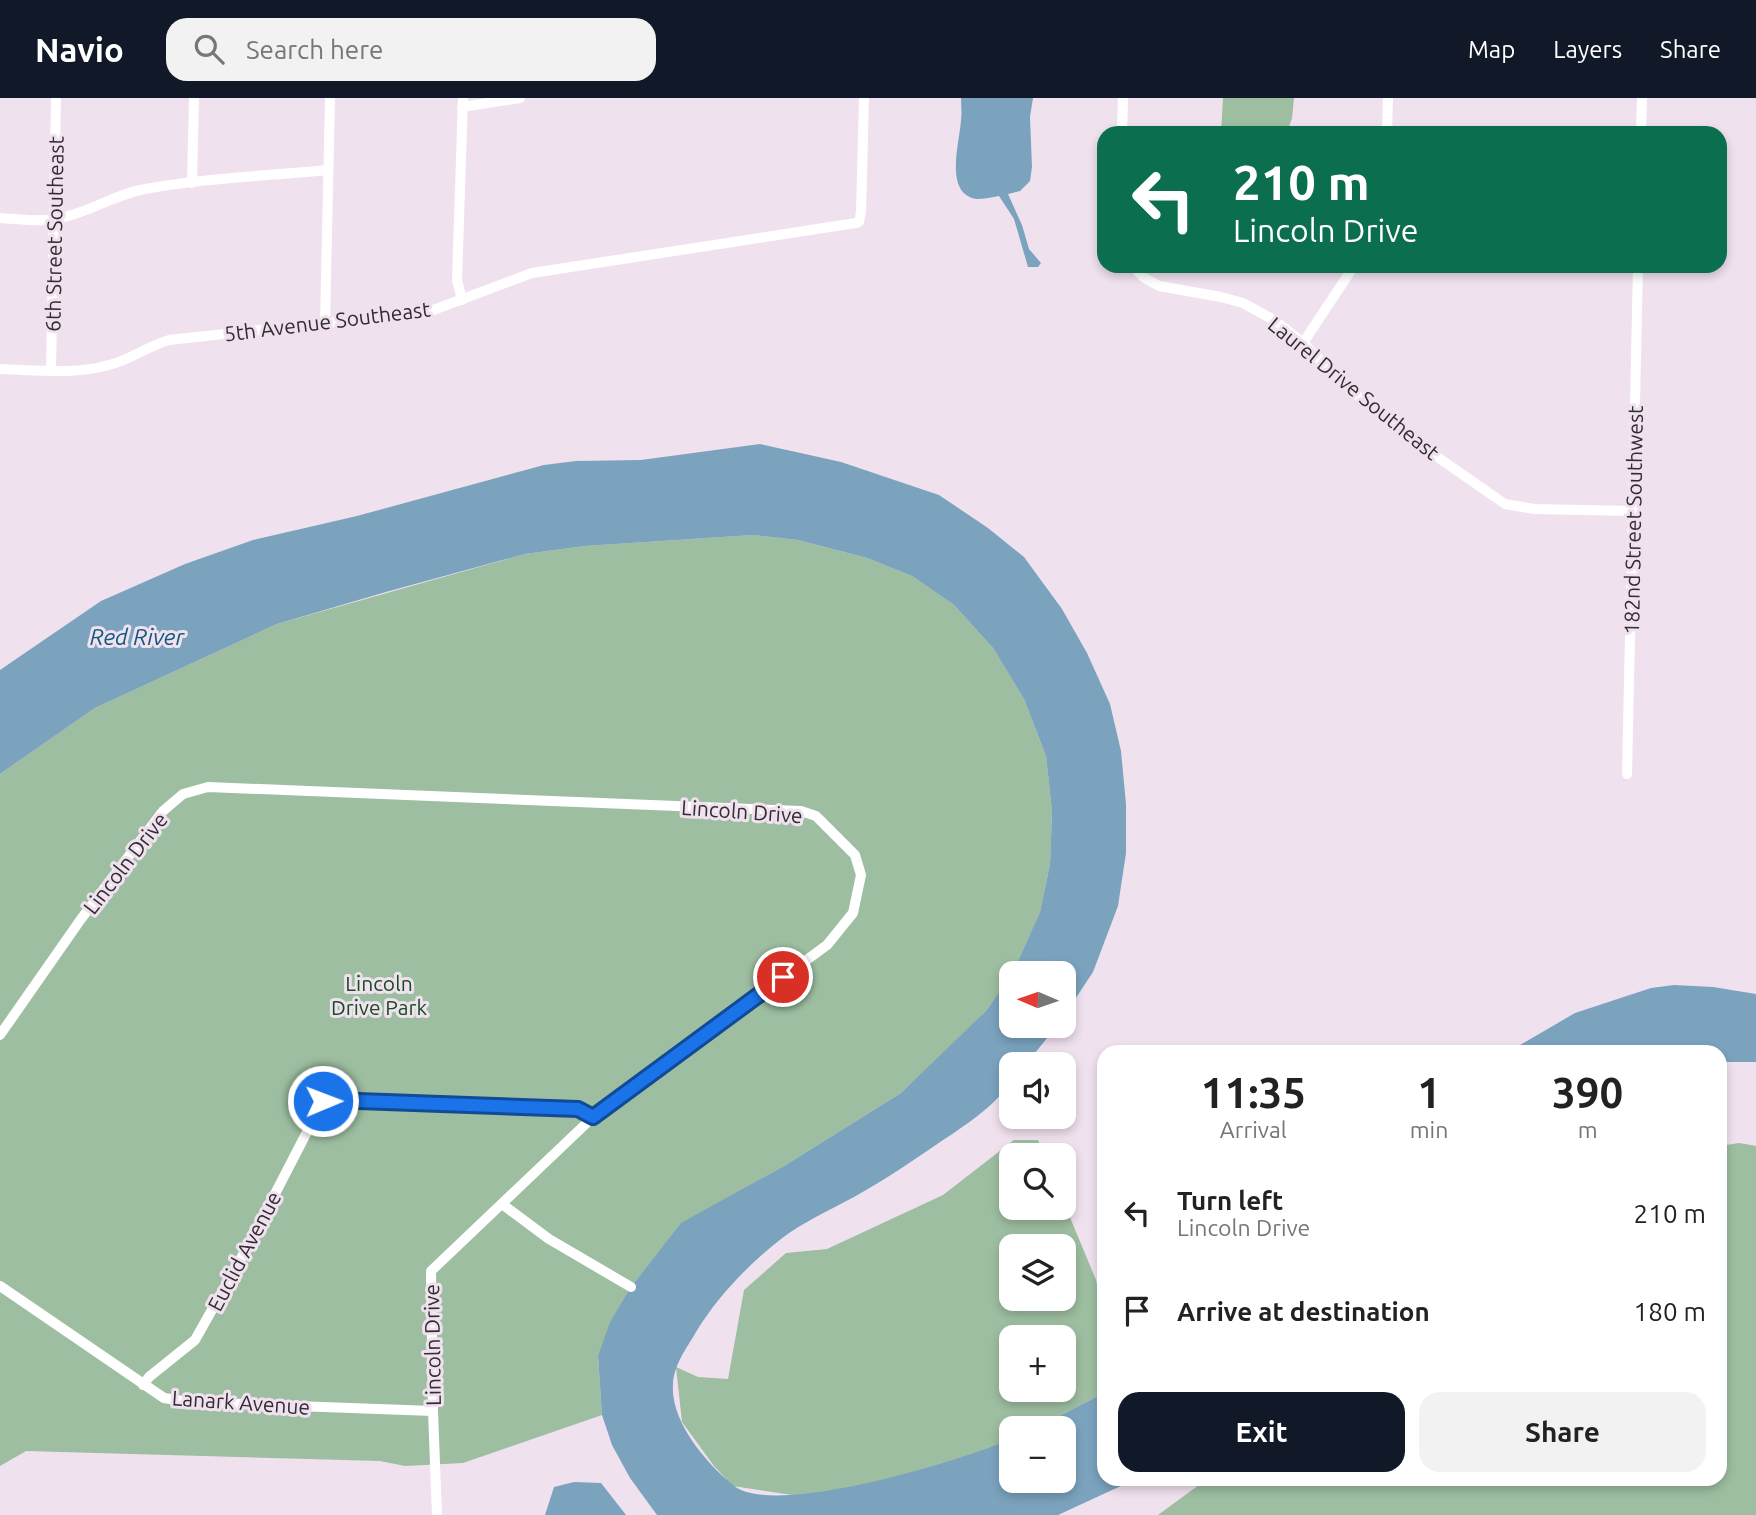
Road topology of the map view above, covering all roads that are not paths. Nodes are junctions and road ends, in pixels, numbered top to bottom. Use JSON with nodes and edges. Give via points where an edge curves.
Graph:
{"nodes":[{"id":1,"x":56,"y":98,"type":"edge"},
{"id":2,"x":194,"y":98,"type":"edge"},
{"id":3,"x":330,"y":98,"type":"edge"},
{"id":4,"x":520,"y":98,"type":"edge"},
{"id":5,"x":864,"y":98,"type":"edge"},
{"id":6,"x":1123,"y":98,"type":"edge"},
{"id":7,"x":1388,"y":98,"type":"edge"},
{"id":8,"x":1642,"y":98,"type":"edge"},
{"id":9,"x":463,"y":103,"type":"edge"},
{"id":10,"x":1122,"y":126,"type":"edge"},
{"id":11,"x":1387,"y":126,"type":"edge"},
{"id":12,"x":1641,"y":126,"type":"edge"},
{"id":13,"x":328,"y":170,"type":"junction"},
{"id":14,"x":192,"y":183,"type":"junction"},
{"id":15,"x":0,"y":218,"type":"edge"},
{"id":16,"x":54,"y":219,"type":"junction"},
{"id":17,"x":1140,"y":273,"type":"edge"},
{"id":18,"x":1349,"y":273,"type":"edge"},
{"id":19,"x":1638,"y":273,"type":"edge"},
{"id":20,"x":462,"y":300,"type":"junction"},
{"id":21,"x":325,"y":324,"type":"junction"},
{"id":22,"x":1303,"y":343,"type":"junction"},
{"id":23,"x":0,"y":369,"type":"edge"},
{"id":24,"x":51,"y":371,"type":"junction"},
{"id":25,"x":1633,"y":511,"type":"junction"},
{"id":26,"x":1627,"y":774,"type":"dead end"},
{"id":27,"x":0,"y":1035,"type":"edge"},
{"id":28,"x":593,"y":1117,"type":"junction"},
{"id":29,"x":502,"y":1204,"type":"junction"},
{"id":30,"x":0,"y":1286,"type":"edge"},
{"id":31,"x":631,"y":1287,"type":"dead end"},
{"id":32,"x":144,"y":1385,"type":"junction"},
{"id":33,"x":433,"y":1411,"type":"junction"},
{"id":34,"x":437,"y":1515,"type":"edge"}],
"edges":[{"from":1,"to":16,"type":"street","name":"6th Street Southeast"},
{"from":2,"to":14,"type":"street"},
{"from":3,"to":13,"type":"street"},
{"from":4,"to":9,"type":"street"},
{"from":5,"to":20,"type":"street","name":"5th Avenue Southeast","via":[[859,222],[532,273]]},
{"from":6,"to":10,"type":"street"},
{"from":7,"to":11,"type":"street"},
{"from":8,"to":12,"type":"street"},
{"from":9,"to":20,"type":"street","via":[[457,280]]},
{"from":13,"to":14,"type":"street"},
{"from":13,"to":21,"type":"street"},
{"from":14,"to":16,"type":"street","via":[[123,194]]},
{"from":15,"to":16,"type":"street"},
{"from":16,"to":24,"type":"street","name":"6th Street Southeast"},
{"from":17,"to":22,"type":"street","name":"Laurel Drive Southeast","via":[[1171,290],[1243,303]]},
{"from":18,"to":22,"type":"street"},
{"from":19,"to":25,"type":"street","name":"182nd Street Southwest"},
{"from":20,"to":21,"type":"street","name":"5th Avenue Southeast","via":[[428,312]]},
{"from":21,"to":24,"type":"street","name":"5th Avenue Southeast","via":[[169,340],[112,365]]},
{"from":22,"to":25,"type":"street","name":"Laurel Drive Southeast","via":[[1397,429],[1505,504]]},
{"from":23,"to":24,"type":"street","name":"5th Avenue Southeast"},
{"from":25,"to":26,"type":"street","name":"182nd Street Southwest"},
{"from":27,"to":28,"type":"street","name":"Lincoln Drive","via":[[163,811],[183,794],[208,787],[801,811],[816,817],[855,855],[861,875],[853,913],[827,945]]},
{"from":28,"to":29,"type":"street","name":"Lincoln Drive"},
{"from":28,"to":32,"type":"street","name":"Euclid Avenue","via":[[578,1109],[323,1101],[195,1340]]},
{"from":29,"to":31,"type":"street","via":[[549,1239]]},
{"from":29,"to":33,"type":"street","name":"Lincoln Drive","via":[[431,1270]]},
{"from":30,"to":32,"type":"street","name":"Lanark Avenue"},
{"from":32,"to":33,"type":"street","name":"Lanark Avenue","via":[[164,1398],[189,1402]]},
{"from":33,"to":34,"type":"street","name":"Lincoln Drive"}]}
